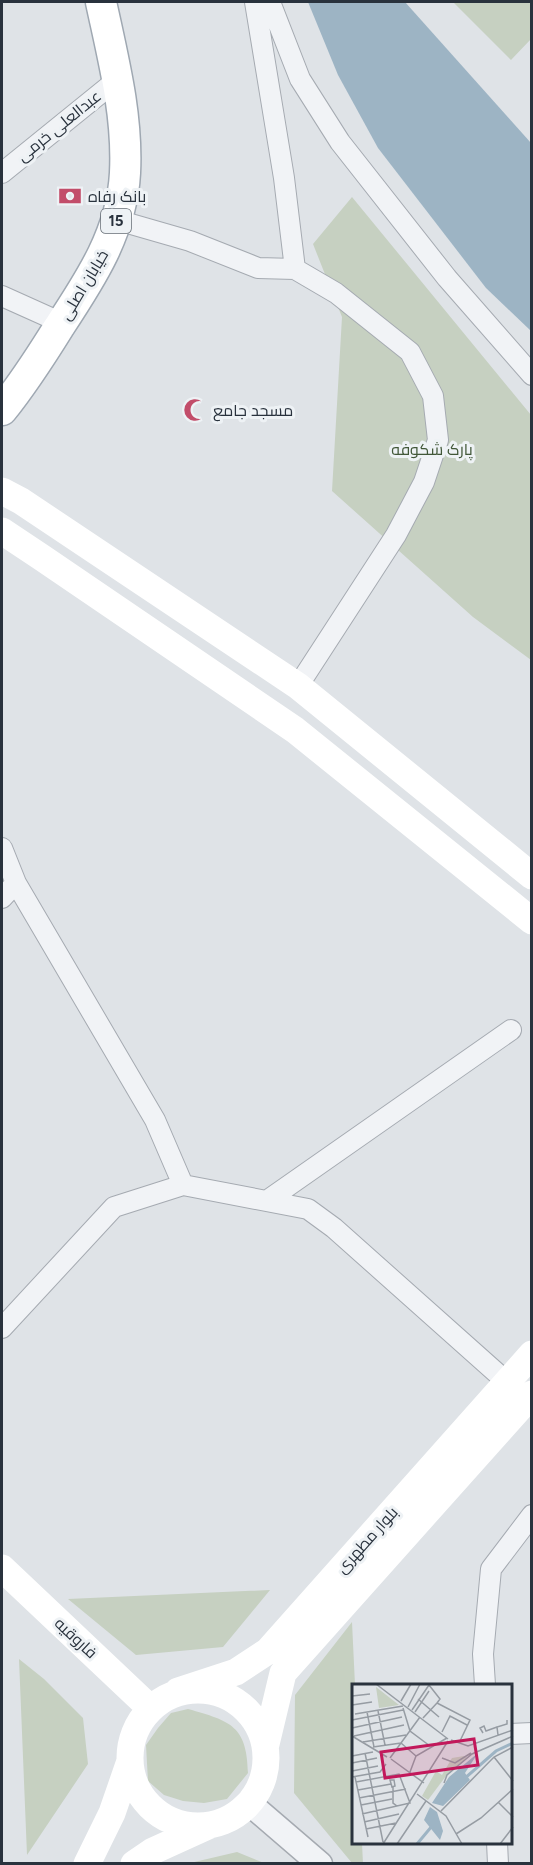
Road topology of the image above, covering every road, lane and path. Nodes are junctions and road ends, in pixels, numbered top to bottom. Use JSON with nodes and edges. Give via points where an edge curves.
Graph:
{"nodes":[{"id":1,"x":101,"y":2,"type":"edge"},
{"id":2,"x":255,"y":2,"type":"edge"},
{"id":3,"x":270,"y":2,"type":"edge"},
{"id":4,"x":117,"y":79,"type":"junction"},
{"id":5,"x":2,"y":172,"type":"edge"},
{"id":6,"x":117,"y":220,"type":"junction"},
{"id":7,"x":295,"y":269,"type":"junction"},
{"id":8,"x":2,"y":296,"type":"edge"},
{"id":9,"x":62,"y":323,"type":"junction"},
{"id":10,"x":531,"y":375,"type":"edge"},
{"id":11,"x":2,"y":410,"type":"edge"},
{"id":12,"x":2,"y":491,"type":"edge"},
{"id":13,"x":2,"y":531,"type":"edge"},
{"id":14,"x":298,"y":686,"type":"junction"},
{"id":15,"x":2,"y":848,"type":"edge"},
{"id":16,"x":531,"y":876,"type":"edge"},
{"id":17,"x":16,"y":883,"type":"junction"},
{"id":18,"x":2,"y":898,"type":"edge"},
{"id":19,"x":531,"y":921,"type":"edge"},
{"id":20,"x":511,"y":1030,"type":"dead end"},
{"id":21,"x":183,"y":1185,"type":"junction"},
{"id":22,"x":267,"y":1200,"type":"junction"},
{"id":23,"x":2,"y":1328,"type":"edge"},
{"id":24,"x":531,"y":1354,"type":"edge"},
{"id":25,"x":520,"y":1388,"type":"edge"},
{"id":26,"x":531,"y":1515,"type":"edge"},
{"id":27,"x":2,"y":1568,"type":"edge"},
{"id":28,"x":485,"y":1684,"type":"edge"},
{"id":29,"x":178,"y":1691,"type":"junction"},
{"id":30,"x":150,"y":1708,"type":"junction"},
{"id":31,"x":531,"y":1733,"type":"edge"},
{"id":32,"x":512,"y":1734,"type":"edge"},
{"id":33,"x":266,"y":1744,"type":"junction"},
{"id":34,"x":129,"y":1761,"type":"junction"},
{"id":35,"x":249,"y":1803,"type":"junction"},
{"id":36,"x":208,"y":1826,"type":"junction"},
{"id":37,"x":496,"y":1844,"type":"edge"},
{"id":38,"x":87,"y":1863,"type":"edge"},
{"id":39,"x":134,"y":1863,"type":"edge"},
{"id":40,"x":320,"y":1863,"type":"edge"},
{"id":41,"x":498,"y":1863,"type":"edge"}],
"edges":[{"from":1,"to":4,"type":"main road","name":"خیابان اصلی","number":"15"},
{"from":2,"to":7,"type":"street"},
{"from":3,"to":10,"type":"street","via":[[300,79],[339,142],[447,278]]},
{"from":4,"to":5,"type":"street","name":"عبدالعلی خرمی"},
{"from":4,"to":6,"type":"main road","name":"خیابان اصلی","number":"15","via":[[125,128],[125,176]]},
{"from":6,"to":7,"type":"street","via":[[190,241],[258,268]]},
{"from":6,"to":9,"type":"main road","name":"خیابان اصلی","number":"15","via":[[95,272]]},
{"from":7,"to":14,"type":"street","via":[[336,293],[410,352],[433,396],[438,440],[424,482],[396,535]]},
{"from":8,"to":9,"type":"street"},
{"from":9,"to":11,"type":"main road","name":"خیابان اصلی","number":"15"},
{"from":12,"to":14,"type":"main road"},
{"from":13,"to":19,"type":"main road","via":[[295,730]]},
{"from":14,"to":16,"type":"main road"},
{"from":15,"to":17,"type":"street"},
{"from":17,"to":18,"type":"street"},
{"from":17,"to":21,"type":"street","via":[[155,1120]]},
{"from":20,"to":22,"type":"street"},
{"from":21,"to":22,"type":"street"},
{"from":21,"to":23,"type":"street","via":[[114,1207]]},
{"from":22,"to":25,"type":"street","via":[[308,1209],[334,1228]]},
{"from":24,"to":25,"type":"main road","name":"بلوار مطهری"},
{"from":25,"to":29,"type":"main road","name":"بلوار مطهری","via":[[268,1651],[236,1672]]},
{"from":25,"to":33,"type":"main road","name":"بلوار مطهری","via":[[283,1673]]},
{"from":26,"to":28,"type":"street","via":[[491,1569],[483,1654]]},
{"from":27,"to":30,"type":"main road","name":"فاروقیه"},
{"from":29,"to":30,"type":"main road"},
{"from":29,"to":33,"type":"main road","via":[[206,1689],[233,1698],[254,1718]]},
{"from":30,"to":34,"type":"main road","via":[[134,1732]]},
{"from":31,"to":32,"type":"street"},
{"from":33,"to":35,"type":"main road","via":[[264,1775]]},
{"from":34,"to":36,"type":"main road","via":[[135,1784],[147,1803],[164,1817],[185,1825]]},
{"from":34,"to":38,"type":"main road","via":[[112,1813]]},
{"from":35,"to":36,"type":"main road","via":[[231,1818]]},
{"from":35,"to":40,"type":"street"},
{"from":36,"to":39,"type":"main road"},
{"from":37,"to":41,"type":"street"}]}
